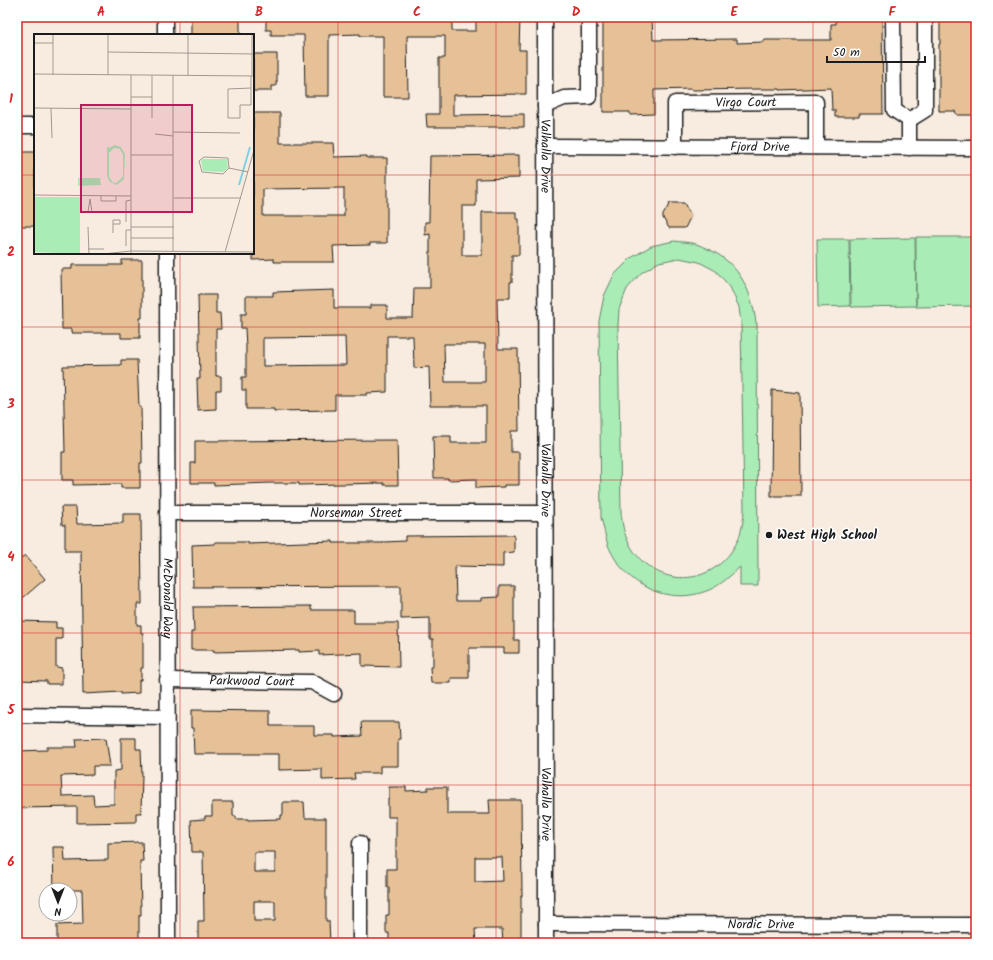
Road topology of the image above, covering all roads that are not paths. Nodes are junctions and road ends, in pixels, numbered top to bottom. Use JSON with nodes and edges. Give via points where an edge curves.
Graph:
{"nodes":[{"id":1,"x":165,"y":17,"type":"edge"},
{"id":2,"x":545,"y":17,"type":"edge"},
{"id":3,"x":589,"y":17,"type":"edge"},
{"id":4,"x":893,"y":17,"type":"edge"},
{"id":5,"x":925,"y":17,"type":"edge"},
{"id":6,"x":165,"y":34,"type":"edge"},
{"id":7,"x":545,"y":106,"type":"junction"},
{"id":8,"x":909,"y":120,"type":"junction"},
{"id":9,"x":17,"y":126,"type":"edge"},
{"id":10,"x":34,"y":126,"type":"edge"},
{"id":11,"x":545,"y":146,"type":"junction"},
{"id":12,"x":675,"y":147,"type":"junction"},
{"id":13,"x":816,"y":148,"type":"junction"},
{"id":14,"x":908,"y":148,"type":"junction"},
{"id":15,"x":976,"y":148,"type":"edge"},
{"id":16,"x":167,"y":254,"type":"edge"},
{"id":17,"x":545,"y":513,"type":"junction"},
{"id":18,"x":167,"y":514,"type":"junction"},
{"id":19,"x":167,"y":680,"type":"junction"},
{"id":20,"x":334,"y":694,"type":"dead end"},
{"id":21,"x":17,"y":715,"type":"edge"},
{"id":22,"x":167,"y":717,"type":"junction"},
{"id":23,"x":360,"y":843,"type":"dead end"},
{"id":24,"x":546,"y":924,"type":"junction"},
{"id":25,"x":976,"y":925,"type":"edge"},
{"id":26,"x":168,"y":943,"type":"edge"},
{"id":27,"x":360,"y":943,"type":"edge"},
{"id":28,"x":546,"y":943,"type":"edge"}],
"edges":[{"from":1,"to":6,"type":"street"},
{"from":2,"to":7,"type":"street","name":"Valhalla Drive"},
{"from":3,"to":7,"type":"street","via":[[589,97],[564,98]]},
{"from":4,"to":8,"type":"street","via":[[894,110]]},
{"from":5,"to":8,"type":"street","via":[[926,110]]},
{"from":7,"to":11,"type":"street","name":"Valhalla Drive"},
{"from":8,"to":14,"type":"street"},
{"from":9,"to":10,"type":"street"},
{"from":11,"to":12,"type":"street","name":"Fjord Drive"},
{"from":11,"to":17,"type":"street","name":"Valhalla Drive"},
{"from":12,"to":13,"type":"street","name":"Fjord Drive"},
{"from":12,"to":13,"type":"street","name":"Virgo Court","via":[[675,103],[816,102]]},
{"from":13,"to":14,"type":"street","name":"Fjord Drive"},
{"from":14,"to":15,"type":"street","name":"Fjord Drive"},
{"from":16,"to":18,"type":"street","name":"McDonald Way"},
{"from":17,"to":18,"type":"street","name":"Norseman Street"},
{"from":17,"to":24,"type":"street","name":"Valhalla Drive"},
{"from":18,"to":19,"type":"street","name":"McDonald Way"},
{"from":19,"to":20,"type":"street","name":"Parkwood Court","via":[[312,682]]},
{"from":19,"to":22,"type":"street","name":"McDonald Way"},
{"from":21,"to":22,"type":"street"},
{"from":22,"to":26,"type":"street","name":"McDonald Way"},
{"from":23,"to":27,"type":"street"},
{"from":24,"to":25,"type":"street","name":"Nordic Drive"},
{"from":24,"to":28,"type":"street","name":"Valhalla Drive"}]}
